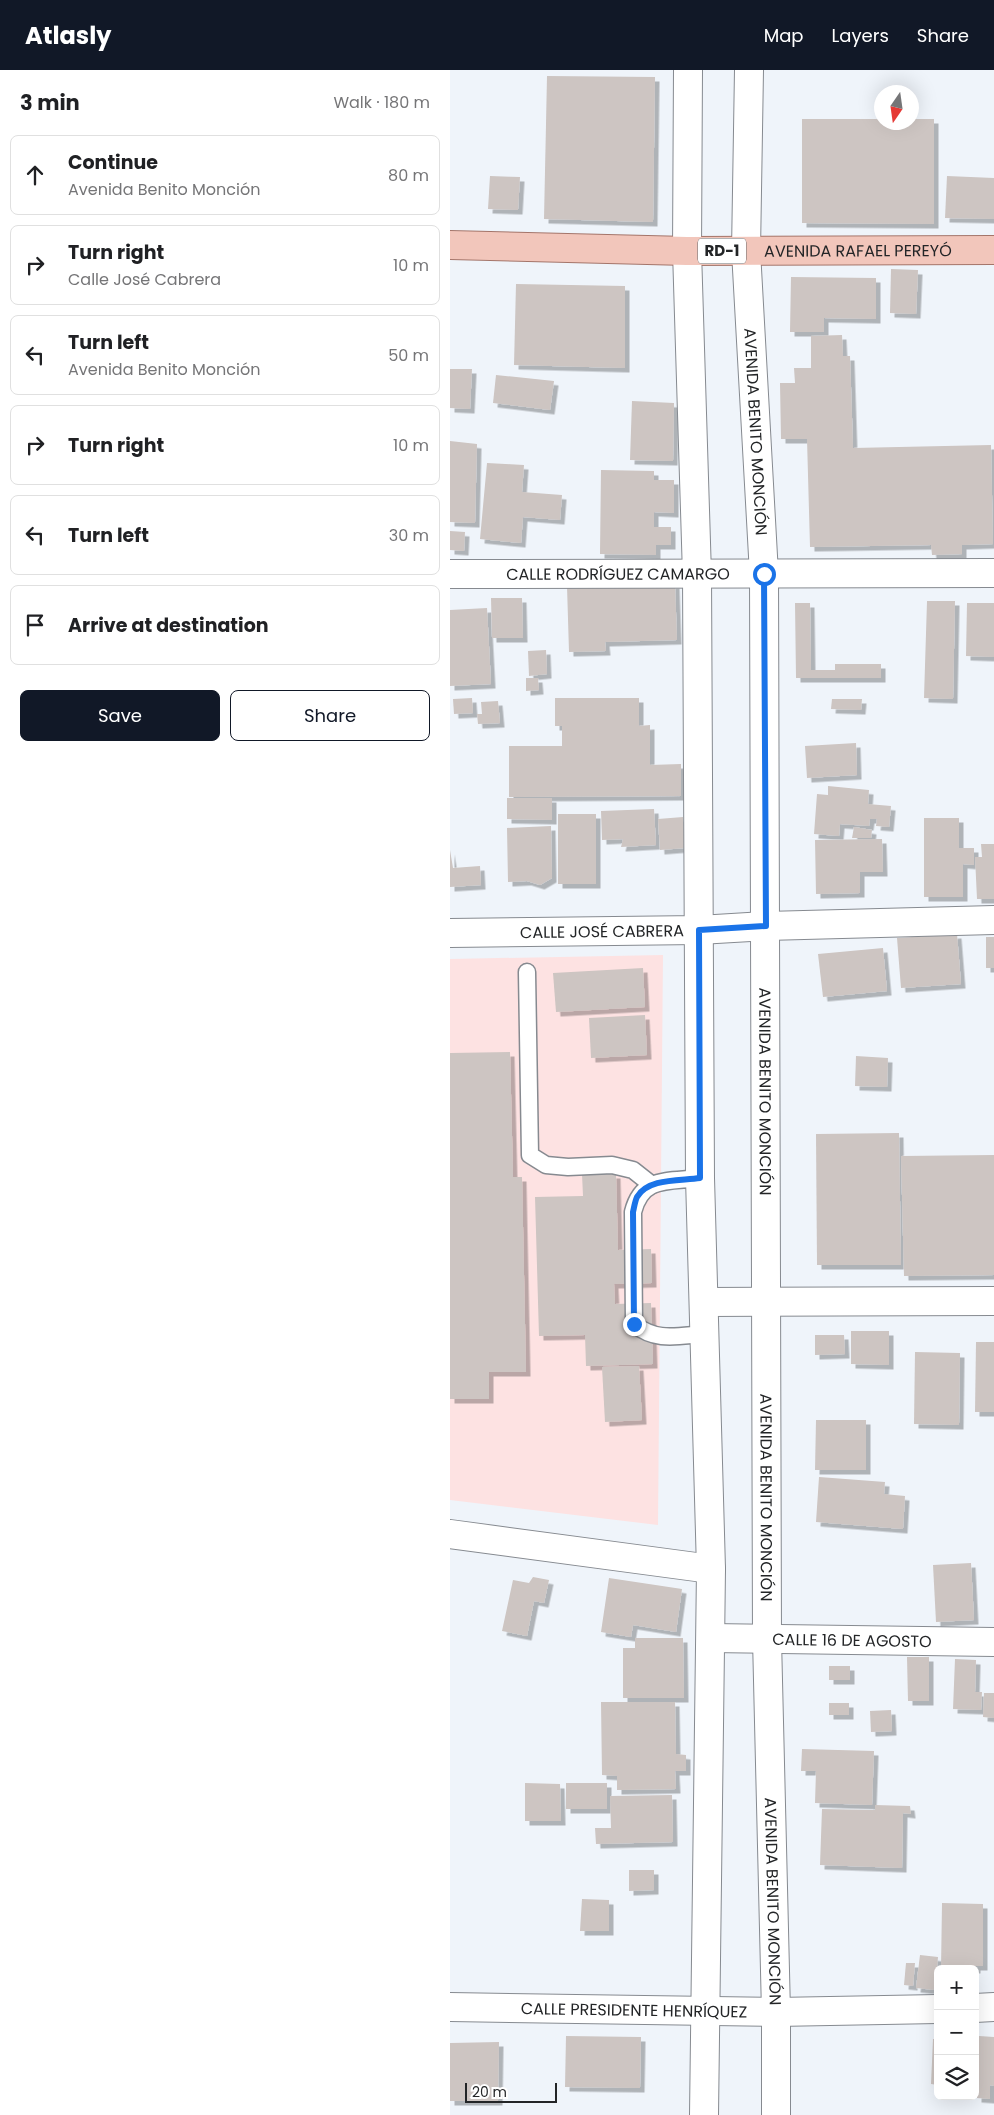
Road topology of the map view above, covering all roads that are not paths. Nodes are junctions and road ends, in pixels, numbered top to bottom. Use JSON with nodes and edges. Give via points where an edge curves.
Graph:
{"nodes":[{"id":1,"x":688,"y":70,"type":"edge"},
{"id":2,"x":749,"y":70,"type":"edge"},
{"id":3,"x":450,"y":245,"type":"edge"},
{"id":4,"x":994,"y":250,"type":"edge"},
{"id":5,"x":687,"y":251,"type":"junction"},
{"id":6,"x":746,"y":251,"type":"junction"},
{"id":7,"x":450,"y":574,"type":"edge"},
{"id":8,"x":764,"y":574,"type":"junction"},
{"id":9,"x":994,"y":574,"type":"edge"},
{"id":10,"x":697,"y":575,"type":"junction"},
{"id":11,"x":994,"y":920,"type":"edge"},
{"id":12,"x":766,"y":926,"type":"junction"},
{"id":13,"x":699,"y":930,"type":"junction"},
{"id":14,"x":450,"y":933,"type":"edge"},
{"id":15,"x":527,"y":972,"type":"dead end"},
{"id":16,"x":700,"y":1178,"type":"junction"},
{"id":17,"x":652,"y":1185,"type":"junction"},
{"id":18,"x":705,"y":1302,"type":"junction"},
{"id":19,"x":766,"y":1302,"type":"junction"},
{"id":20,"x":994,"y":1302,"type":"edge"},
{"id":21,"x":703,"y":1334,"type":"junction"},
{"id":22,"x":450,"y":1534,"type":"edge"},
{"id":23,"x":711,"y":1569,"type":"junction"},
{"id":24,"x":712,"y":1638,"type":"junction"},
{"id":25,"x":768,"y":1638,"type":"junction"},
{"id":26,"x":994,"y":1642,"type":"edge"},
{"id":27,"x":450,"y":2007,"type":"edge"},
{"id":28,"x":934,"y":2008,"type":"edge"},
{"id":29,"x":979,"y":2008,"type":"edge"},
{"id":30,"x":994,"y":2008,"type":"edge"},
{"id":31,"x":705,"y":2010,"type":"junction"},
{"id":32,"x":776,"y":2012,"type":"junction"},
{"id":33,"x":704,"y":2115,"type":"edge"},
{"id":34,"x":776,"y":2115,"type":"edge"}],
"edges":[{"from":1,"to":5,"type":"street"},
{"from":2,"to":6,"type":"street","name":"AVENIDA BENITO MONCIÓN"},
{"from":3,"to":5,"type":"main road","name":"AVENIDA RAFAEL PEREYÓ","number":"RD-1"},
{"from":4,"to":6,"type":"main road","name":"AVENIDA RAFAEL PEREYÓ","number":"RD-1"},
{"from":5,"to":6,"type":"main road","name":"AVENIDA RAFAEL PEREYÓ","number":"RD-1"},
{"from":5,"to":10,"type":"street"},
{"from":6,"to":8,"type":"street","name":"AVENIDA BENITO MONCIÓN"},
{"from":7,"to":10,"type":"street","name":"CALLE RODRÍGUEZ CAMARGO"},
{"from":8,"to":9,"type":"street","name":"CALLE RODRÍGUEZ CAMARGO"},
{"from":8,"to":10,"type":"street","name":"CALLE RODRÍGUEZ CAMARGO"},
{"from":8,"to":12,"type":"street","name":"AVENIDA BENITO MONCIÓN"},
{"from":10,"to":13,"type":"street"},
{"from":11,"to":12,"type":"street","name":"CALLE JOSÉ CABRERA"},
{"from":12,"to":13,"type":"street","name":"CALLE JOSÉ CABRERA"},
{"from":12,"to":19,"type":"street","name":"AVENIDA BENITO MONCIÓN"},
{"from":13,"to":14,"type":"street","name":"CALLE JOSÉ CABRERA"},
{"from":13,"to":16,"type":"street"},
{"from":15,"to":17,"type":"lane","via":[[530,1155],[546,1165],[612,1165],[633,1170]]},
{"from":16,"to":17,"type":"lane"},
{"from":16,"to":18,"type":"street"},
{"from":17,"to":21,"type":"lane","via":[[636,1198],[633,1212],[634,1324],[653,1336]]},
{"from":18,"to":19,"type":"street"},
{"from":18,"to":21,"type":"street"},
{"from":19,"to":20,"type":"street"},
{"from":19,"to":25,"type":"street","name":"AVENIDA BENITO MONCIÓN"},
{"from":21,"to":23,"type":"street"},
{"from":22,"to":23,"type":"street"},
{"from":23,"to":24,"type":"street"},
{"from":24,"to":25,"type":"street","name":"CALLE 16 DE AGOSTO"},
{"from":24,"to":31,"type":"street"},
{"from":25,"to":26,"type":"street","name":"CALLE 16 DE AGOSTO"},
{"from":25,"to":32,"type":"street","name":"AVENIDA BENITO MONCIÓN"},
{"from":27,"to":31,"type":"street","name":"CALLE PRESIDENTE HENRÍQUEZ"},
{"from":28,"to":32,"type":"street","name":"CALLE PRESIDENTE HENRÍQUEZ"},
{"from":29,"to":30,"type":"street"},
{"from":31,"to":32,"type":"street","name":"CALLE PRESIDENTE HENRÍQUEZ"},
{"from":31,"to":33,"type":"street"},
{"from":32,"to":34,"type":"street","name":"AVENIDA BENITO MONCIÓN"}]}
